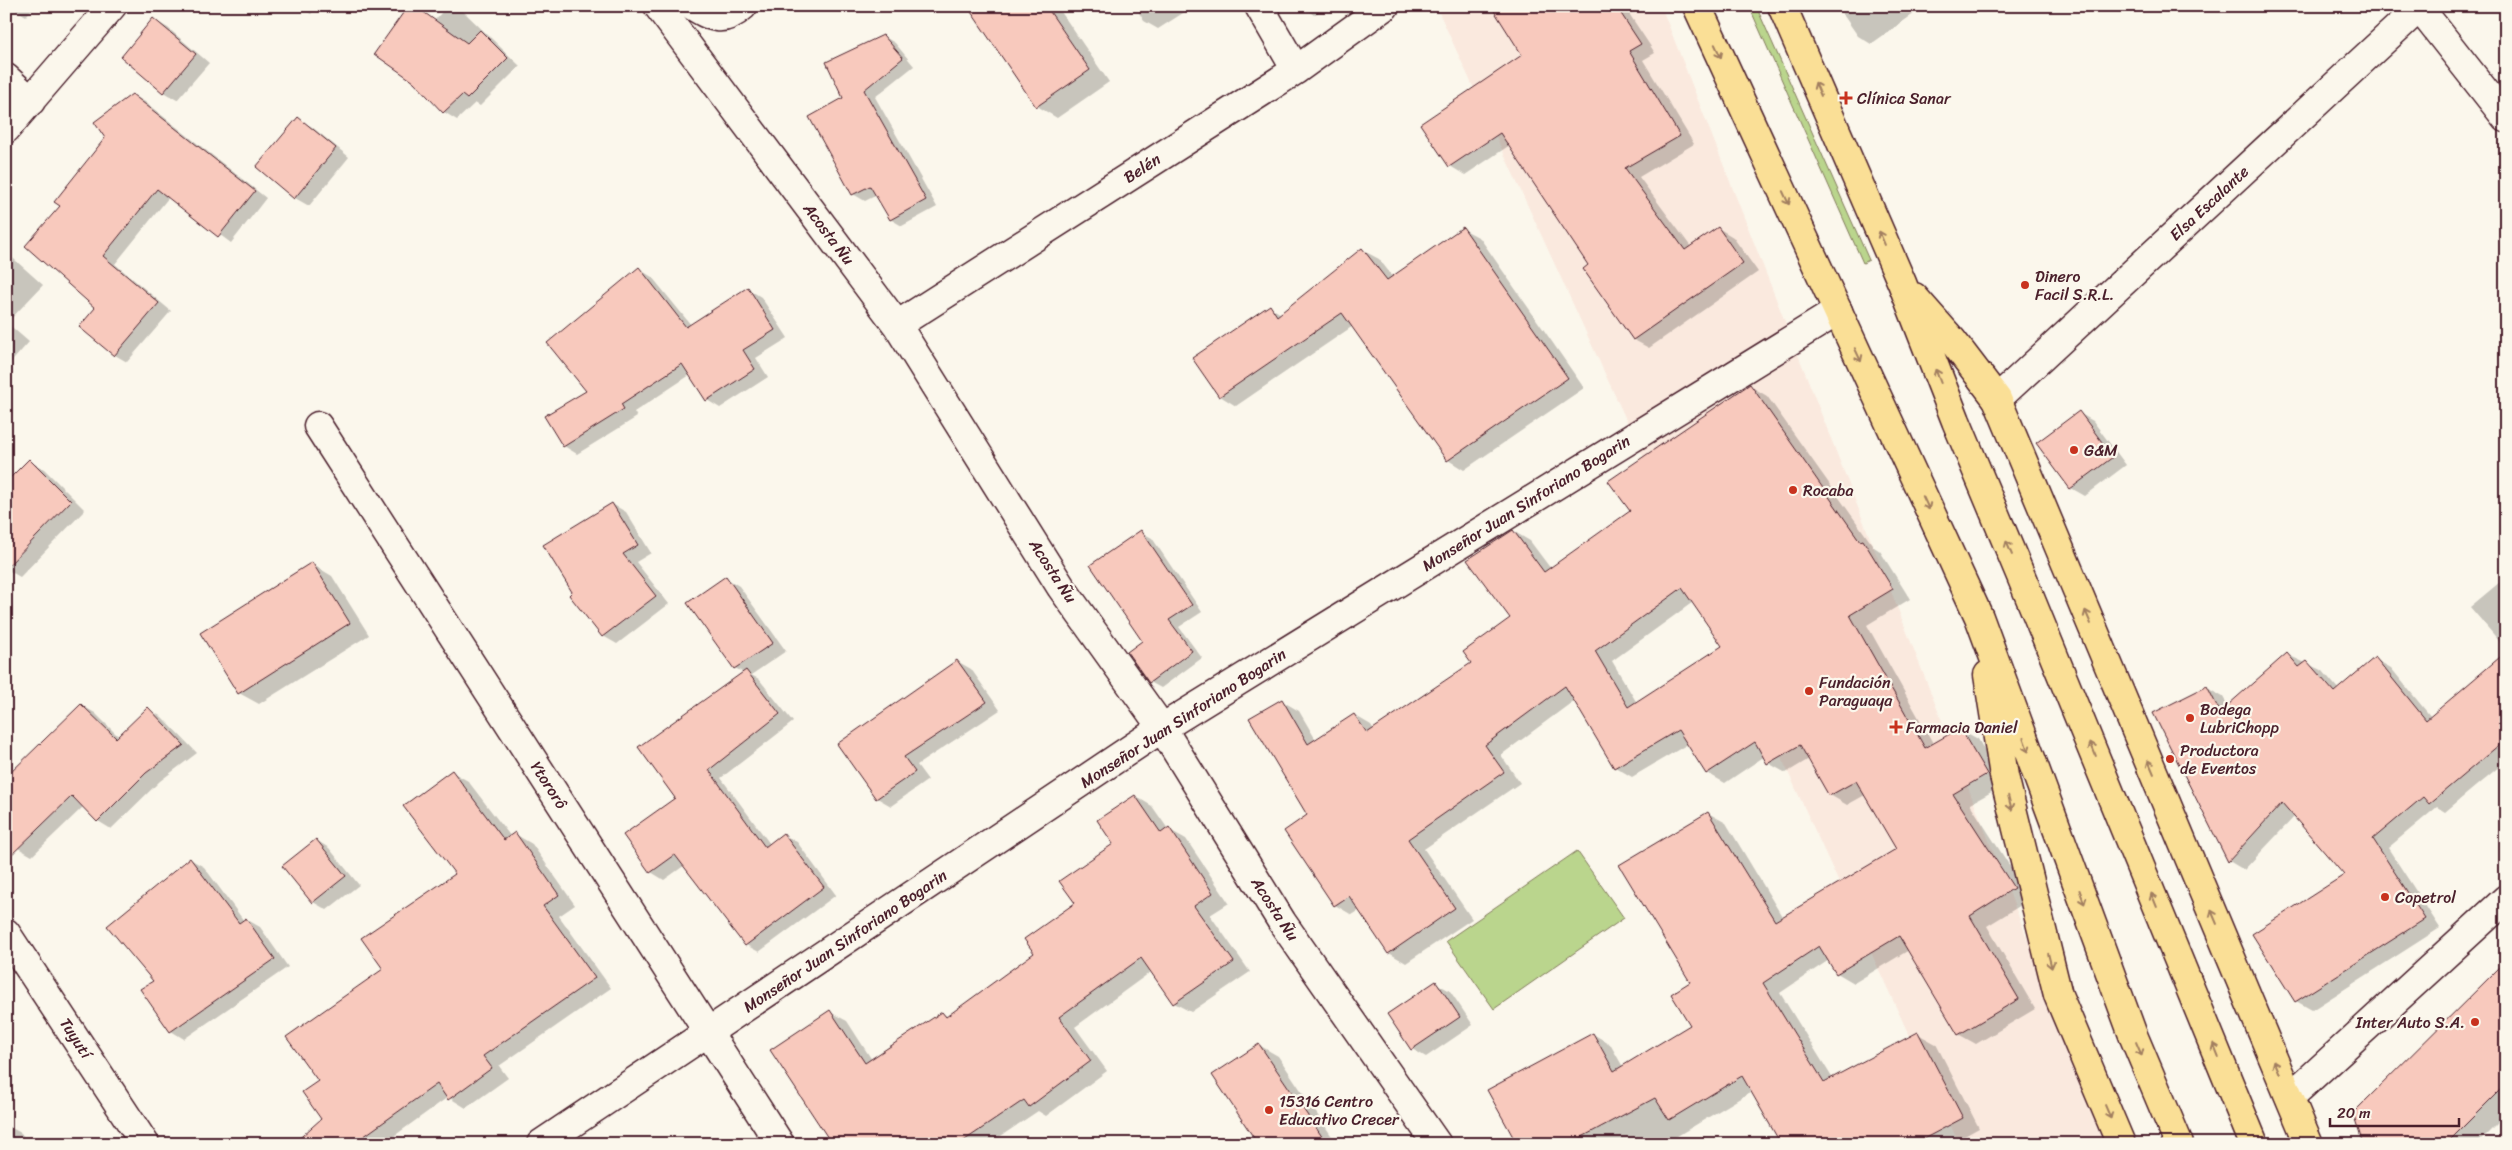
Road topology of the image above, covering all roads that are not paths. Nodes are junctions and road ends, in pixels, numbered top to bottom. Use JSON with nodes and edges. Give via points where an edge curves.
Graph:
{"nodes":[{"id":1,"x":112,"y":6,"type":"edge"},
{"id":2,"x":658,"y":6,"type":"edge"},
{"id":3,"x":694,"y":6,"type":"edge"},
{"id":4,"x":743,"y":6,"type":"edge"},
{"id":5,"x":1259,"y":6,"type":"edge"},
{"id":6,"x":1385,"y":6,"type":"edge"},
{"id":7,"x":1697,"y":6,"type":"edge"},
{"id":8,"x":1782,"y":6,"type":"edge"},
{"id":9,"x":2419,"y":7,"type":"edge"},
{"id":10,"x":1296,"y":70,"type":"junction"},
{"id":11,"x":6,"y":78,"type":"edge"},
{"id":12,"x":31,"y":100,"type":"junction"},
{"id":13,"x":2506,"y":118,"type":"edge"},
{"id":14,"x":6,"y":129,"type":"edge"},
{"id":15,"x":1902,"y":283,"type":"junction"},
{"id":16,"x":1838,"y":311,"type":"junction"},
{"id":17,"x":897,"y":325,"type":"junction"},
{"id":18,"x":1997,"y":399,"type":"junction"},
{"id":19,"x":318,"y":426,"type":"dead end"},
{"id":20,"x":1979,"y":617,"type":"junction"},
{"id":21,"x":1162,"y":728,"type":"junction"},
{"id":22,"x":2506,"y":899,"type":"edge"},
{"id":23,"x":6,"y":933,"type":"edge"},
{"id":24,"x":708,"y":1033,"type":"junction"},
{"id":25,"x":2290,"y":1098,"type":"junction"},
{"id":26,"x":145,"y":1144,"type":"edge"},
{"id":27,"x":541,"y":1144,"type":"edge"},
{"id":28,"x":780,"y":1144,"type":"edge"},
{"id":29,"x":1438,"y":1144,"type":"edge"},
{"id":30,"x":2121,"y":1144,"type":"edge"},
{"id":31,"x":2179,"y":1144,"type":"edge"},
{"id":32,"x":2254,"y":1144,"type":"edge"},
{"id":33,"x":2310,"y":1144,"type":"edge"}],
"edges":[{"from":1,"to":12,"type":"street"},
{"from":2,"to":17,"type":"street","name":"Acosta Ñu"},
{"from":3,"to":4,"type":"street","via":[[711,17],[731,17]]},
{"from":5,"to":10,"type":"street"},
{"from":6,"to":10,"type":"street","name":"Belén"},
{"from":7,"to":16,"type":"highway","one_way":true},
{"from":15,"to":8,"type":"highway","one_way":true},
{"from":9,"to":13,"type":"street"},
{"from":9,"to":18,"type":"street","name":"Elsa Escalante"},
{"from":10,"to":17,"type":"street","name":"Belén"},
{"from":11,"to":12,"type":"street"},
{"from":12,"to":14,"type":"street"},
{"from":15,"to":18,"type":"highway","via":[[1952,340]]},
{"from":32,"to":15,"type":"highway","one_way":true},
{"from":16,"to":20,"type":"highway","one_way":true},
{"from":16,"to":21,"type":"street","name":"Monseñor Juan Sinforiano Bogarin"},
{"from":17,"to":21,"type":"street","name":"Acosta Ñu","via":[[1061,587]]},
{"from":25,"to":18,"type":"highway","one_way":true},
{"from":19,"to":24,"type":"street","name":"Ytororô"},
{"from":20,"to":30,"type":"highway","one_way":true,"via":[[2004,776],[2058,995]]},
{"from":20,"to":31,"type":"highway","one_way":true,"via":[[2133,1035]]},
{"from":21,"to":24,"type":"street","name":"Monseñor Juan Sinforiano Bogarin"},
{"from":21,"to":29,"type":"street","name":"Acosta Ñu","via":[[1282,922]]},
{"from":22,"to":25,"type":"street"},
{"from":23,"to":26,"type":"street","name":"Tuyutí"},
{"from":24,"to":27,"type":"street","name":"Monseñor Juan Sinforiano Bogarin"},
{"from":24,"to":28,"type":"street","name":"Ytororô"},
{"from":25,"to":33,"type":"highway"}]}
